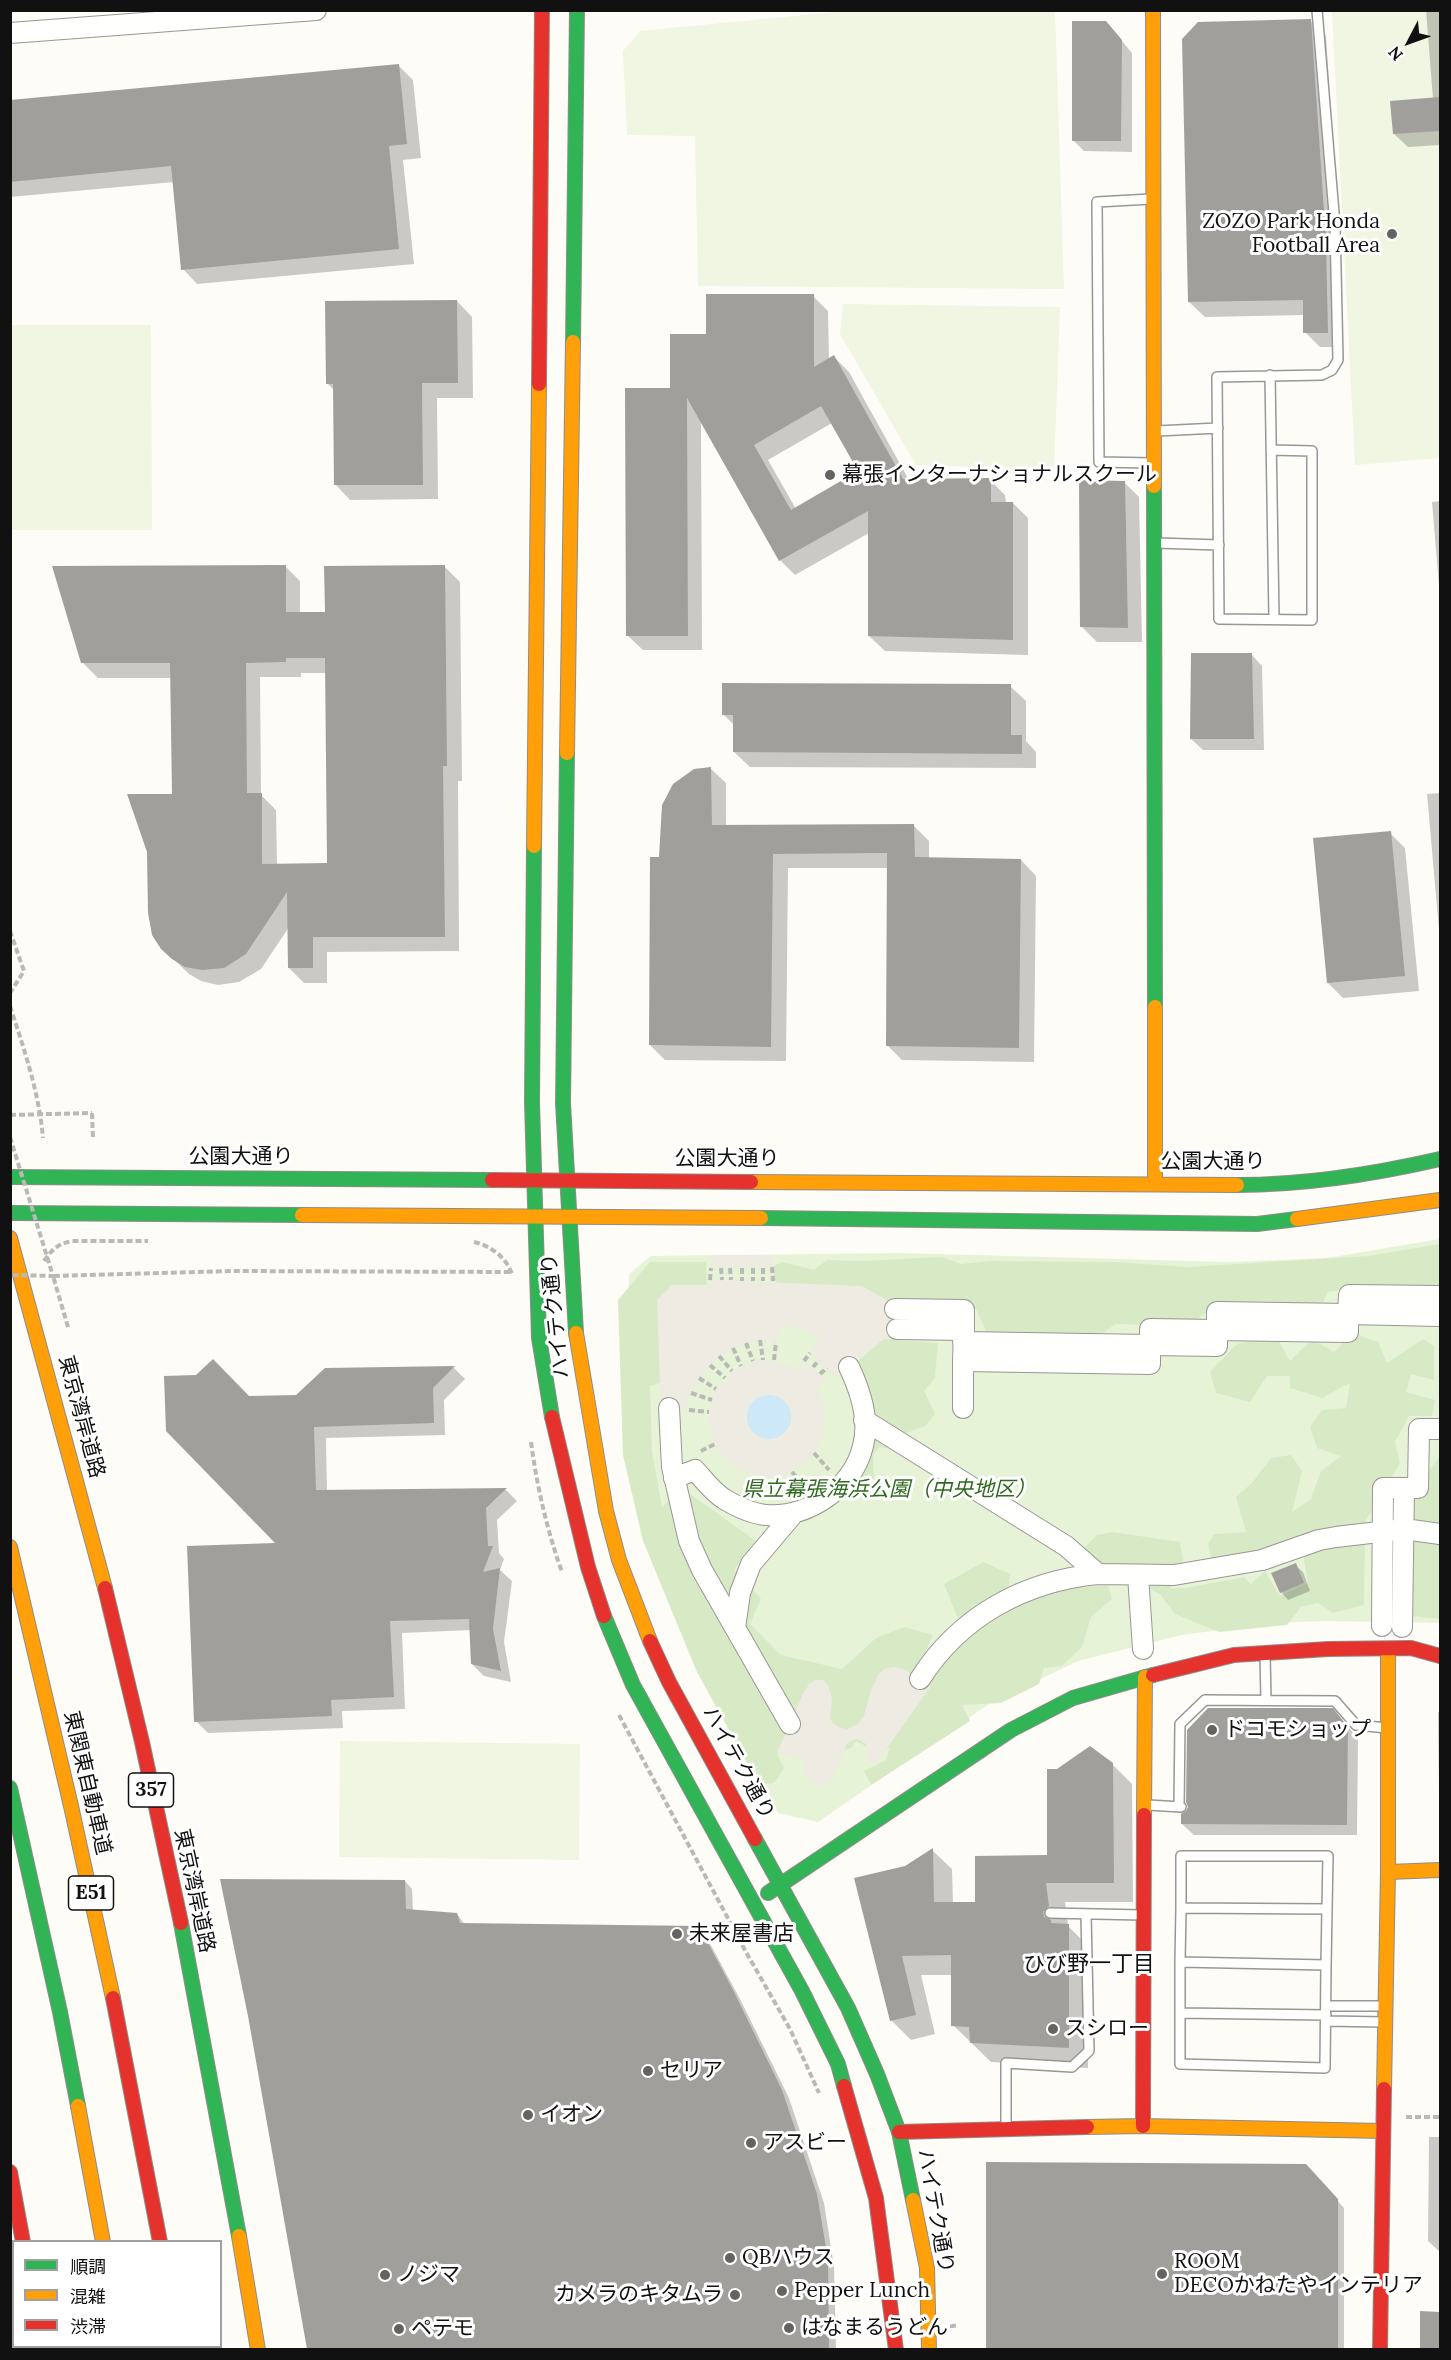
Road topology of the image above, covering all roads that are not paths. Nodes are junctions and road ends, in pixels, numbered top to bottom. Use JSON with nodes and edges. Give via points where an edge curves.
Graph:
{"nodes":[{"id":1,"x":316,"y":10,"type":"edge"},
{"id":2,"x":542,"y":10,"type":"edge"},
{"id":3,"x":576,"y":10,"type":"edge"},
{"id":4,"x":1153,"y":10,"type":"edge"},
{"id":5,"x":1317,"y":10,"type":"edge"},
{"id":6,"x":10,"y":33,"type":"edge"},
{"id":7,"x":1154,"y":199,"type":"junction"},
{"id":8,"x":1270,"y":375,"type":"junction"},
{"id":9,"x":1218,"y":428,"type":"junction"},
{"id":10,"x":1154,"y":431,"type":"junction"},
{"id":11,"x":1271,"y":450,"type":"junction"},
{"id":12,"x":1154,"y":463,"type":"junction"},
{"id":13,"x":1154,"y":543,"type":"junction"},
{"id":14,"x":1218,"y":545,"type":"junction"},
{"id":15,"x":1274,"y":619,"type":"junction"},
{"id":16,"x":1440,"y":1159,"type":"edge"},
{"id":17,"x":10,"y":1177,"type":"edge"},
{"id":18,"x":534,"y":1179,"type":"junction"},
{"id":19,"x":567,"y":1179,"type":"junction"},
{"id":20,"x":1155,"y":1183,"type":"junction"},
{"id":21,"x":1440,"y":1200,"type":"edge"},
{"id":22,"x":10,"y":1213,"type":"edge"},
{"id":23,"x":569,"y":1217,"type":"junction"},
{"id":24,"x":536,"y":1218,"type":"junction"},
{"id":25,"x":10,"y":1238,"type":"edge"},
{"id":26,"x":1440,"y":1296,"type":"edge"},
{"id":27,"x":1408,"y":1305,"type":"junction"},
{"id":28,"x":895,"y":1309,"type":"dead end"},
{"id":29,"x":1440,"y":1316,"type":"edge"},
{"id":30,"x":897,"y":1329,"type":"dead end"},
{"id":31,"x":963,"y":1345,"type":"junction"},
{"id":32,"x":849,"y":1366,"type":"dead end"},
{"id":33,"x":963,"y":1408,"type":"dead end"},
{"id":34,"x":678,"y":1409,"type":"road end"},
{"id":35,"x":864,"y":1420,"type":"junction"},
{"id":36,"x":1440,"y":1429,"type":"edge"},
{"id":37,"x":674,"y":1478,"type":"junction"},
{"id":38,"x":1404,"y":1488,"type":"junction"},
{"id":39,"x":794,"y":1513,"type":"junction"},
{"id":40,"x":1404,"y":1529,"type":"junction"},
{"id":41,"x":1382,"y":1531,"type":"junction"},
{"id":42,"x":1440,"y":1534,"type":"edge"},
{"id":43,"x":10,"y":1546,"type":"edge"},
{"id":44,"x":1098,"y":1574,"type":"junction"},
{"id":45,"x":1138,"y":1575,"type":"junction"},
{"id":46,"x":1382,"y":1626,"type":"dead end"},
{"id":47,"x":1402,"y":1627,"type":"dead end"},
{"id":48,"x":735,"y":1628,"type":"junction"},
{"id":49,"x":1440,"y":1639,"type":"edge"},
{"id":50,"x":1411,"y":1648,"type":"junction"},
{"id":51,"x":1143,"y":1649,"type":"dead end"},
{"id":52,"x":1388,"y":1649,"type":"junction"},
{"id":53,"x":1265,"y":1653,"type":"junction"},
{"id":54,"x":1440,"y":1656,"type":"edge"},
{"id":55,"x":1145,"y":1677,"type":"junction"},
{"id":56,"x":920,"y":1679,"type":"dead end"},
{"id":57,"x":1266,"y":1700,"type":"junction"},
{"id":58,"x":790,"y":1724,"type":"dead end"},
{"id":59,"x":1388,"y":1728,"type":"junction"},
{"id":60,"x":10,"y":1788,"type":"edge"},
{"id":61,"x":1145,"y":1805,"type":"junction"},
{"id":62,"x":1440,"y":1870,"type":"edge"},
{"id":63,"x":1388,"y":1872,"type":"junction"},
{"id":64,"x":782,"y":1884,"type":"junction"},
{"id":65,"x":753,"y":1903,"type":"junction"},
{"id":66,"x":1181,"y":1908,"type":"junction"},
{"id":67,"x":1327,"y":1909,"type":"junction"},
{"id":68,"x":1050,"y":1913,"type":"dead end"},
{"id":69,"x":1086,"y":1914,"type":"junction"},
{"id":70,"x":1144,"y":1915,"type":"junction"},
{"id":71,"x":178,"y":1920,"type":"junction"},
{"id":72,"x":1180,"y":1962,"type":"junction"},
{"id":73,"x":1326,"y":1965,"type":"junction"},
{"id":74,"x":203,"y":1971,"type":"dead end"},
{"id":75,"x":1385,"y":2006,"type":"junction"},
{"id":76,"x":1180,"y":2013,"type":"junction"},
{"id":77,"x":1326,"y":2014,"type":"junction"},
{"id":78,"x":1385,"y":2022,"type":"junction"},
{"id":79,"x":1143,"y":2126,"type":"junction"},
{"id":80,"x":1006,"y":2129,"type":"junction"},
{"id":81,"x":1383,"y":2131,"type":"junction"},
{"id":82,"x":899,"y":2132,"type":"junction"},
{"id":83,"x":10,"y":2172,"type":"edge"},
{"id":84,"x":243,"y":2172,"type":"dead end"},
{"id":85,"x":235,"y":2213,"type":"junction"},
{"id":86,"x":23,"y":2240,"type":"edge"},
{"id":87,"x":103,"y":2240,"type":"edge"},
{"id":88,"x":160,"y":2240,"type":"edge"},
{"id":89,"x":258,"y":2349,"type":"edge"},
{"id":90,"x":896,"y":2349,"type":"edge"},
{"id":91,"x":930,"y":2349,"type":"edge"},
{"id":92,"x":1380,"y":2349,"type":"edge"}],
"edges":[{"from":1,"to":6,"type":"street"},
{"from":2,"to":18,"type":"main road","name":"ハイテク通り"},
{"from":3,"to":19,"type":"main road","name":"ハイテク通り","via":[[563,1103]]},
{"from":4,"to":7,"type":"main road"},
{"from":5,"to":8,"type":"lane","via":[[1335,225],[1338,360],[1332,370],[1322,375]]},
{"from":7,"to":10,"type":"main road"},
{"from":7,"to":12,"type":"lane","via":[[1097,202],[1099,462]]},
{"from":8,"to":9,"type":"lane","via":[[1217,377]]},
{"from":8,"to":11,"type":"lane"},
{"from":9,"to":10,"type":"lane"},
{"from":9,"to":14,"type":"lane"},
{"from":10,"to":12,"type":"main road"},
{"from":11,"to":15,"type":"lane"},
{"from":11,"to":15,"type":"lane","via":[[1312,451],[1312,620]]},
{"from":12,"to":13,"type":"main road"},
{"from":13,"to":14,"type":"lane"},
{"from":13,"to":20,"type":"main road"},
{"from":14,"to":15,"type":"lane","via":[[1219,619]]},
{"from":16,"to":20,"type":"main road","name":"公園大通り","via":[[1402,1168],[1267,1184]]},
{"from":17,"to":18,"type":"main road","name":"公園大通り"},
{"from":18,"to":19,"type":"main road","name":"公園大通り"},
{"from":18,"to":24,"type":"main road","name":"ハイテク通り"},
{"from":19,"to":20,"type":"main road","name":"公園大通り"},
{"from":19,"to":23,"type":"main road","name":"ハイテク通り"},
{"from":21,"to":23,"type":"main road","via":[[1257,1224]]},
{"from":22,"to":24,"type":"main road"},
{"from":23,"to":24,"type":"main road"},
{"from":23,"to":64,"type":"main road","name":"ハイテク通り","via":[[577,1344],[606,1511],[619,1560],[669,1682]]},
{"from":24,"to":65,"type":"main road","name":"ハイテク通り","via":[[539,1338],[550,1409],[588,1567],[633,1685]]},
{"from":25,"to":71,"type":"main road","name":"東京湾岸道路","number":"357","via":[[142,1743]]},
{"from":26,"to":27,"type":"street"},
{"from":27,"to":29,"type":"street"},
{"from":27,"to":31,"type":"street","via":[[1348,1314],[1348,1332],[1280,1322],[1217,1330],[1150,1329],[1150,1364],[1093,1354]]},
{"from":28,"to":31,"type":"street","via":[[964,1310]]},
{"from":30,"to":31,"type":"street"},
{"from":31,"to":33,"type":"street"},
{"from":32,"to":35,"type":"street"},
{"from":34,"to":37,"type":"street","via":[[669,1441]]},
{"from":35,"to":39,"type":"street","via":[[864,1445],[858,1463],[846,1479],[831,1495]]},
{"from":35,"to":44,"type":"street","via":[[1066,1546]]},
{"from":36,"to":38,"type":"street","via":[[1419,1429],[1418,1488]]},
{"from":37,"to":39,"type":"street","via":[[695,1470],[722,1497],[736,1505],[766,1515]]},
{"from":37,"to":48,"type":"street","via":[[689,1541]]},
{"from":38,"to":40,"type":"street"},
{"from":38,"to":41,"type":"street","via":[[1383,1488]]},
{"from":39,"to":48,"type":"street","via":[[751,1564],[740,1593]]},
{"from":40,"to":41,"type":"street"},
{"from":40,"to":42,"type":"street"},
{"from":40,"to":47,"type":"street"},
{"from":41,"to":45,"type":"street","via":[[1319,1540],[1262,1560],[1197,1573]]},
{"from":41,"to":46,"type":"street"},
{"from":43,"to":88,"type":"main road","name":"東関東自動車道","number":"E51","via":[[90,1886]]},
{"from":44,"to":45,"type":"street"},
{"from":44,"to":56,"type":"street","via":[[1060,1579],[1014,1595],[956,1635]]},
{"from":45,"to":51,"type":"street"},
{"from":48,"to":58,"type":"street"},
{"from":49,"to":50,"type":"main road"},
{"from":50,"to":52,"type":"main road"},
{"from":50,"to":54,"type":"main road"},
{"from":52,"to":53,"type":"main road"},
{"from":52,"to":59,"type":"main road"},
{"from":53,"to":55,"type":"main road","via":[[1234,1655]]},
{"from":53,"to":57,"type":"lane"},
{"from":55,"to":61,"type":"main road"},
{"from":55,"to":64,"type":"main road","via":[[1073,1698],[1011,1730]]},
{"from":57,"to":59,"type":"lane","via":[[1335,1701],[1356,1725]]},
{"from":57,"to":61,"type":"lane","via":[[1205,1700],[1180,1724],[1180,1807]]},
{"from":59,"to":63,"type":"main road"},
{"from":60,"to":87,"type":"main road","number":"E51","via":[[60,2012]]},
{"from":61,"to":70,"type":"main road"},
{"from":62,"to":63,"type":"main road"},
{"from":63,"to":75,"type":"main road"},
{"from":64,"to":65,"type":"main road"},
{"from":64,"to":82,"type":"main road","name":"ハイテク通り","via":[[848,2008]]},
{"from":65,"to":90,"type":"main road","name":"ハイテク通り","via":[[838,2064],[876,2198]]},
{"from":66,"to":67,"type":"lane"},
{"from":66,"to":67,"type":"lane","via":[[1181,1856],[1328,1856]]},
{"from":66,"to":72,"type":"lane"},
{"from":67,"to":73,"type":"lane"},
{"from":68,"to":69,"type":"lane"},
{"from":69,"to":70,"type":"lane"},
{"from":69,"to":80,"type":"lane","via":[[1089,2051],[1072,2067],[1006,2063]]},
{"from":70,"to":79,"type":"main road"},
{"from":71,"to":74,"type":"main road"},
{"from":71,"to":85,"type":"main road","name":"東京湾岸道路","number":"357","via":[[221,2122]]},
{"from":72,"to":73,"type":"lane"},
{"from":72,"to":76,"type":"lane"},
{"from":73,"to":77,"type":"lane"},
{"from":75,"to":77,"type":"lane"},
{"from":75,"to":78,"type":"main road"},
{"from":76,"to":77,"type":"lane"},
{"from":76,"to":77,"type":"lane","via":[[1180,2064],[1325,2068]]},
{"from":77,"to":78,"type":"lane"},
{"from":78,"to":81,"type":"main road"},
{"from":79,"to":80,"type":"main road"},
{"from":79,"to":81,"type":"main road"},
{"from":80,"to":82,"type":"main road"},
{"from":81,"to":92,"type":"main road"},
{"from":82,"to":91,"type":"main road","name":"ハイテク通り","via":[[927,2268]]},
{"from":83,"to":86,"type":"main road"},
{"from":84,"to":85,"type":"main road"},
{"from":85,"to":89,"type":"main road","name":"東京湾岸道路","number":"357"}]}
